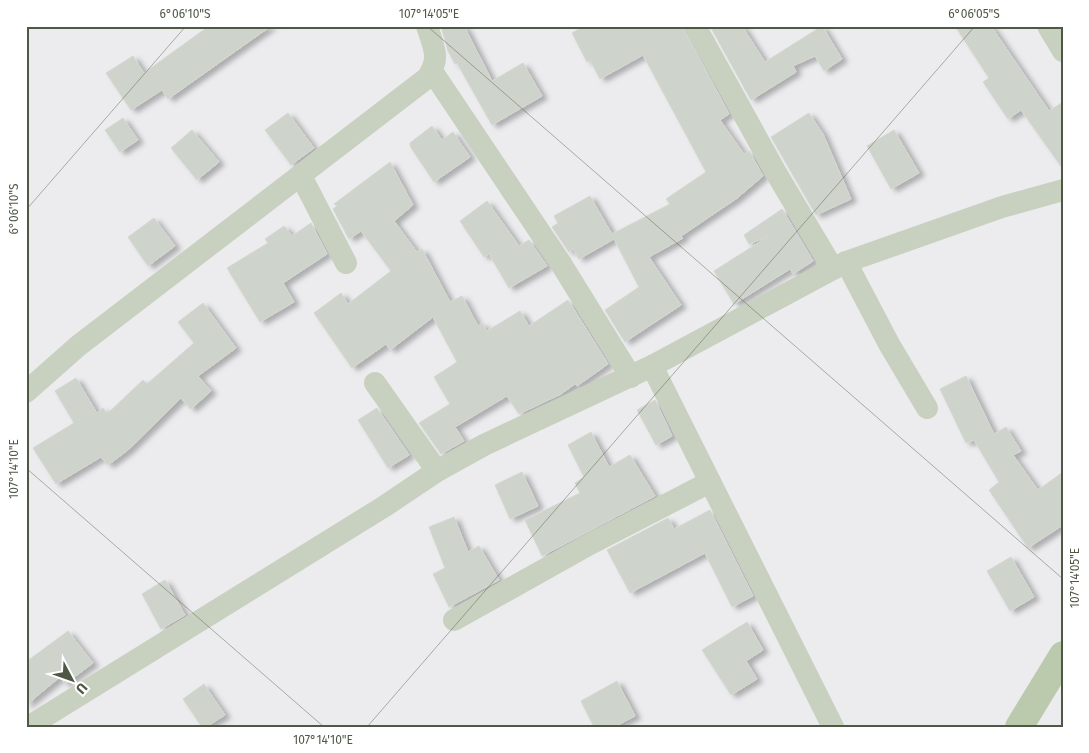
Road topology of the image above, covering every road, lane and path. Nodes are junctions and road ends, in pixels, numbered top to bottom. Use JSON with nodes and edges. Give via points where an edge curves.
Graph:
{"nodes":[{"id":1,"x":427,"y":26,"type":"edge"},
{"id":2,"x":695,"y":26,"type":"edge"},
{"id":3,"x":1048,"y":26,"type":"edge"},
{"id":4,"x":1063,"y":51,"type":"edge"},
{"id":5,"x":432,"y":71,"type":"junction"},
{"id":6,"x":301,"y":176,"type":"junction"},
{"id":7,"x":1063,"y":190,"type":"edge"},
{"id":8,"x":346,"y":263,"type":"dead end"},
{"id":9,"x":839,"y":266,"type":"junction"},
{"id":10,"x":652,"y":366,"type":"junction"},
{"id":11,"x":631,"y":377,"type":"junction"},
{"id":12,"x":375,"y":382,"type":"dead end"},
{"id":13,"x":26,"y":392,"type":"edge"},
{"id":14,"x":927,"y":408,"type":"dead end"},
{"id":15,"x":437,"y":471,"type":"junction"},
{"id":16,"x":710,"y":482,"type":"junction"},
{"id":17,"x":454,"y":620,"type":"dead end"},
{"id":18,"x":1063,"y":655,"type":"edge"},
{"id":19,"x":28,"y":727,"type":"edge"},
{"id":20,"x":833,"y":727,"type":"edge"},
{"id":21,"x":1019,"y":727,"type":"edge"}],
"edges":[{"from":1,"to":5,"type":"street","via":[[436,55]]},
{"from":2,"to":9,"type":"street","via":[[775,171]]},
{"from":3,"to":4,"type":"street"},
{"from":5,"to":6,"type":"street"},
{"from":5,"to":11,"type":"street","via":[[560,262]]},
{"from":6,"to":8,"type":"street"},
{"from":6,"to":13,"type":"street","via":[[78,346]]},
{"from":7,"to":9,"type":"street","via":[[994,210]]},
{"from":9,"to":10,"type":"street"},
{"from":9,"to":14,"type":"street"},
{"from":10,"to":11,"type":"street"},
{"from":10,"to":16,"type":"street"},
{"from":11,"to":15,"type":"street","via":[[484,445]]},
{"from":12,"to":15,"type":"street"},
{"from":15,"to":19,"type":"street"},
{"from":16,"to":17,"type":"street"},
{"from":16,"to":20,"type":"street"},
{"from":18,"to":21,"type":"main road"}]}
